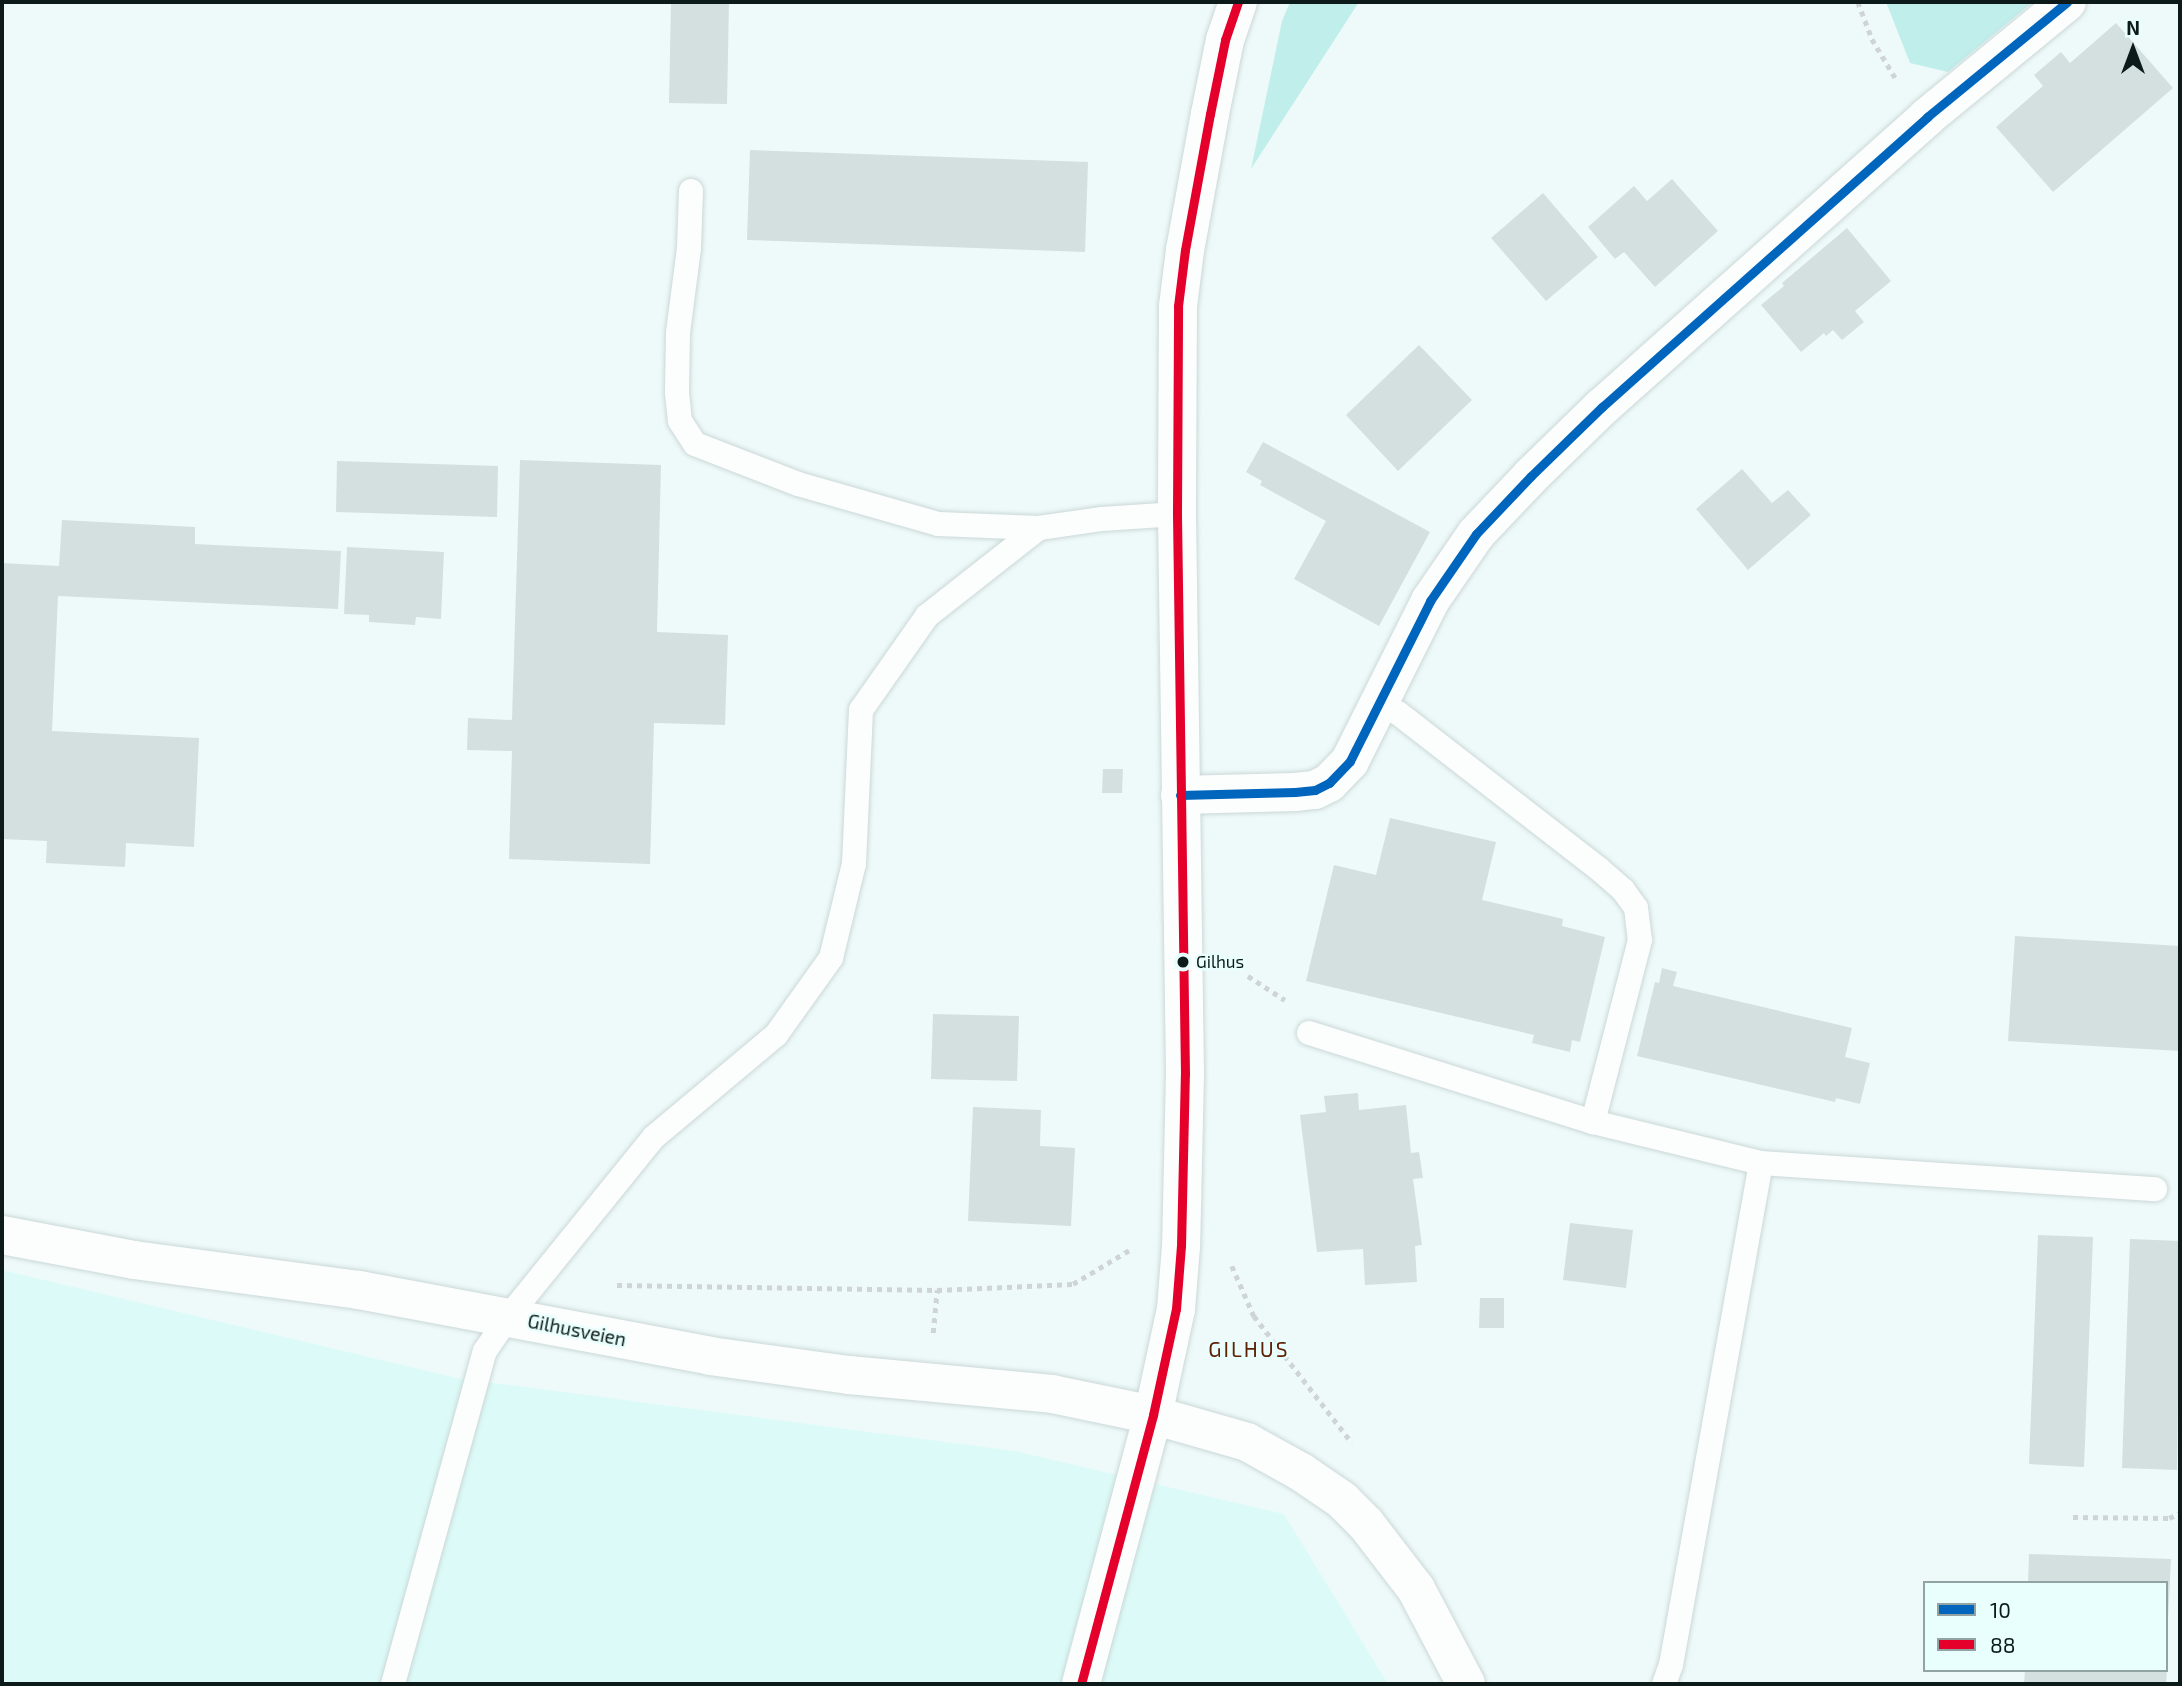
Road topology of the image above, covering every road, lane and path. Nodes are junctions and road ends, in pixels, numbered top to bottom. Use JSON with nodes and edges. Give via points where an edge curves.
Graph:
{"nodes":[{"id":1,"x":1238,"y":2,"type":"edge"},
{"id":2,"x":1858,"y":2,"type":"edge"},
{"id":3,"x":2067,"y":2,"type":"edge"},
{"id":4,"x":1927,"y":117,"type":"junction"},
{"id":5,"x":691,"y":191,"type":"dead end"},
{"id":6,"x":1177,"y":514,"type":"junction"},
{"id":7,"x":1039,"y":528,"type":"junction"},
{"id":8,"x":1379,"y":703,"type":"junction"},
{"id":9,"x":1180,"y":795,"type":"junction"},
{"id":10,"x":1309,"y":1032,"type":"dead end"},
{"id":11,"x":1593,"y":1122,"type":"junction"},
{"id":12,"x":1761,"y":1163,"type":"junction"},
{"id":13,"x":2155,"y":1189,"type":"dead end"},
{"id":14,"x":2,"y":1235,"type":"edge"},
{"id":15,"x":1131,"y":1249,"type":"dead end"},
{"id":16,"x":1229,"y":1255,"type":"dead end"},
{"id":17,"x":607,"y":1285,"type":"dead end"},
{"id":18,"x":937,"y":1290,"type":"junction"},
{"id":19,"x":509,"y":1316,"type":"junction"},
{"id":20,"x":933,"y":1339,"type":"dead end"},
{"id":21,"x":1153,"y":1415,"type":"junction"},
{"id":22,"x":1354,"y":1445,"type":"dead end"},
{"id":23,"x":2180,"y":1513,"type":"edge"},
{"id":24,"x":2073,"y":1517,"type":"dead end"},
{"id":25,"x":393,"y":1684,"type":"edge"},
{"id":26,"x":1081,"y":1684,"type":"edge"},
{"id":27,"x":1466,"y":1684,"type":"edge"},
{"id":28,"x":1664,"y":1684,"type":"edge"}],
"edges":[{"from":1,"to":6,"type":"street","via":[[1210,114],[1178,306]]},
{"from":2,"to":4,"type":"path","via":[[1886,66]]},
{"from":3,"to":4,"type":"street"},
{"from":4,"to":8,"type":"street","via":[[1602,407],[1485,525],[1430,601]]},
{"from":5,"to":7,"type":"lane","via":[[677,393],[680,421],[695,444],[798,484],[938,524]]},
{"from":6,"to":7,"type":"lane"},
{"from":6,"to":9,"type":"street"},
{"from":7,"to":19,"type":"lane","via":[[927,616],[861,710],[854,864],[831,958],[776,1035],[654,1137]]},
{"from":8,"to":9,"type":"street","via":[[1350,761],[1329,783],[1315,790]]},
{"from":8,"to":11,"type":"lane","via":[[1599,869],[1636,908],[1640,940]]},
{"from":9,"to":21,"type":"street","via":[[1185,1073],[1181,1246],[1175,1309]]},
{"from":10,"to":11,"type":"lane"},
{"from":11,"to":12,"type":"lane"},
{"from":12,"to":13,"type":"lane"},
{"from":12,"to":28,"type":"lane"},
{"from":14,"to":19,"type":"street","name":"Gilhusveien","via":[[134,1260],[359,1290]]},
{"from":15,"to":18,"type":"path","via":[[1073,1284]]},
{"from":16,"to":22,"type":"path","via":[[1254,1316]]},
{"from":17,"to":18,"type":"path"},
{"from":18,"to":20,"type":"path"},
{"from":19,"to":21,"type":"street","name":"Gilhusveien","via":[[710,1356],[849,1375],[1052,1394]]},
{"from":19,"to":25,"type":"lane","via":[[485,1351]]},
{"from":21,"to":26,"type":"street"},
{"from":21,"to":27,"type":"street","name":"Gilhusveien","via":[[1247,1442],[1342,1500],[1416,1589]]},
{"from":23,"to":24,"type":"path","via":[[2169,1518]]}]}
